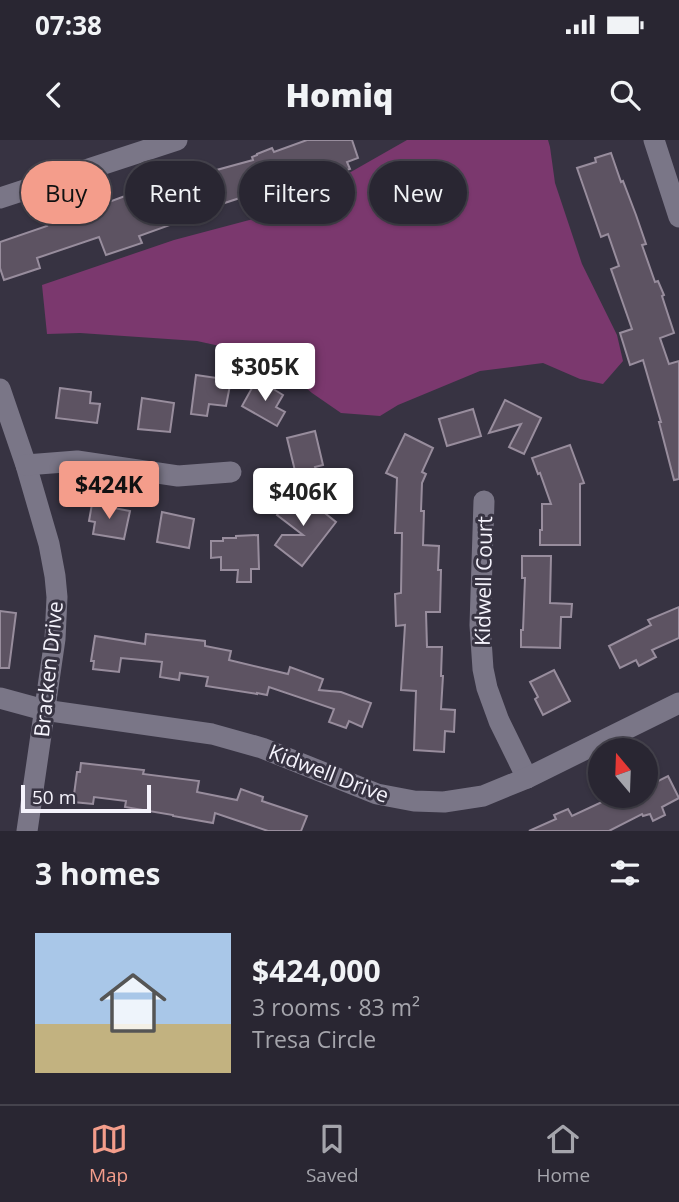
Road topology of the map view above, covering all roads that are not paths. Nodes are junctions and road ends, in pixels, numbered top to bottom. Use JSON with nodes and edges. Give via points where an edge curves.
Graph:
{"nodes":[{"id":1,"x":177,"y":140,"type":"edge"},
{"id":2,"x":654,"y":140,"type":"edge"},
{"id":3,"x":670,"y":162,"type":"edge"},
{"id":4,"x":0,"y":198,"type":"edge"},
{"id":5,"x":679,"y":217,"type":"edge"},
{"id":6,"x":0,"y":389,"type":"edge"},
{"id":7,"x":26,"y":465,"type":"junction"},
{"id":8,"x":232,"y":472,"type":"dead end"},
{"id":9,"x":484,"y":501,"type":"dead end"},
{"id":10,"x":0,"y":698,"type":"edge"},
{"id":11,"x":679,"y":703,"type":"edge"},
{"id":12,"x":44,"y":710,"type":"junction"},
{"id":13,"x":0,"y":712,"type":"edge"},
{"id":14,"x":527,"y":778,"type":"junction"},
{"id":15,"x":27,"y":831,"type":"edge"}],
"edges":[{"from":1,"to":4,"type":"street"},
{"from":2,"to":3,"type":"street"},
{"from":3,"to":5,"type":"street"},
{"from":6,"to":7,"type":"street","name":"Bracken Drive"},
{"from":7,"to":8,"type":"street","via":[[77,461],[178,476]]},
{"from":7,"to":12,"type":"street","name":"Bracken Drive","via":[[51,554],[57,597]]},
{"from":9,"to":14,"type":"street","name":"Kidwell Court","via":[[483,669],[499,721]]},
{"from":10,"to":12,"type":"street","name":"Kidwell Drive"},
{"from":11,"to":14,"type":"street","name":"Kidwell Drive"},
{"from":12,"to":13,"type":"street","name":"Kidwell Drive"},
{"from":12,"to":14,"type":"street","name":"Kidwell Drive","via":[[229,738],[397,799],[444,802],[483,796]]},
{"from":12,"to":15,"type":"street","name":"Bracken Drive"}]}
